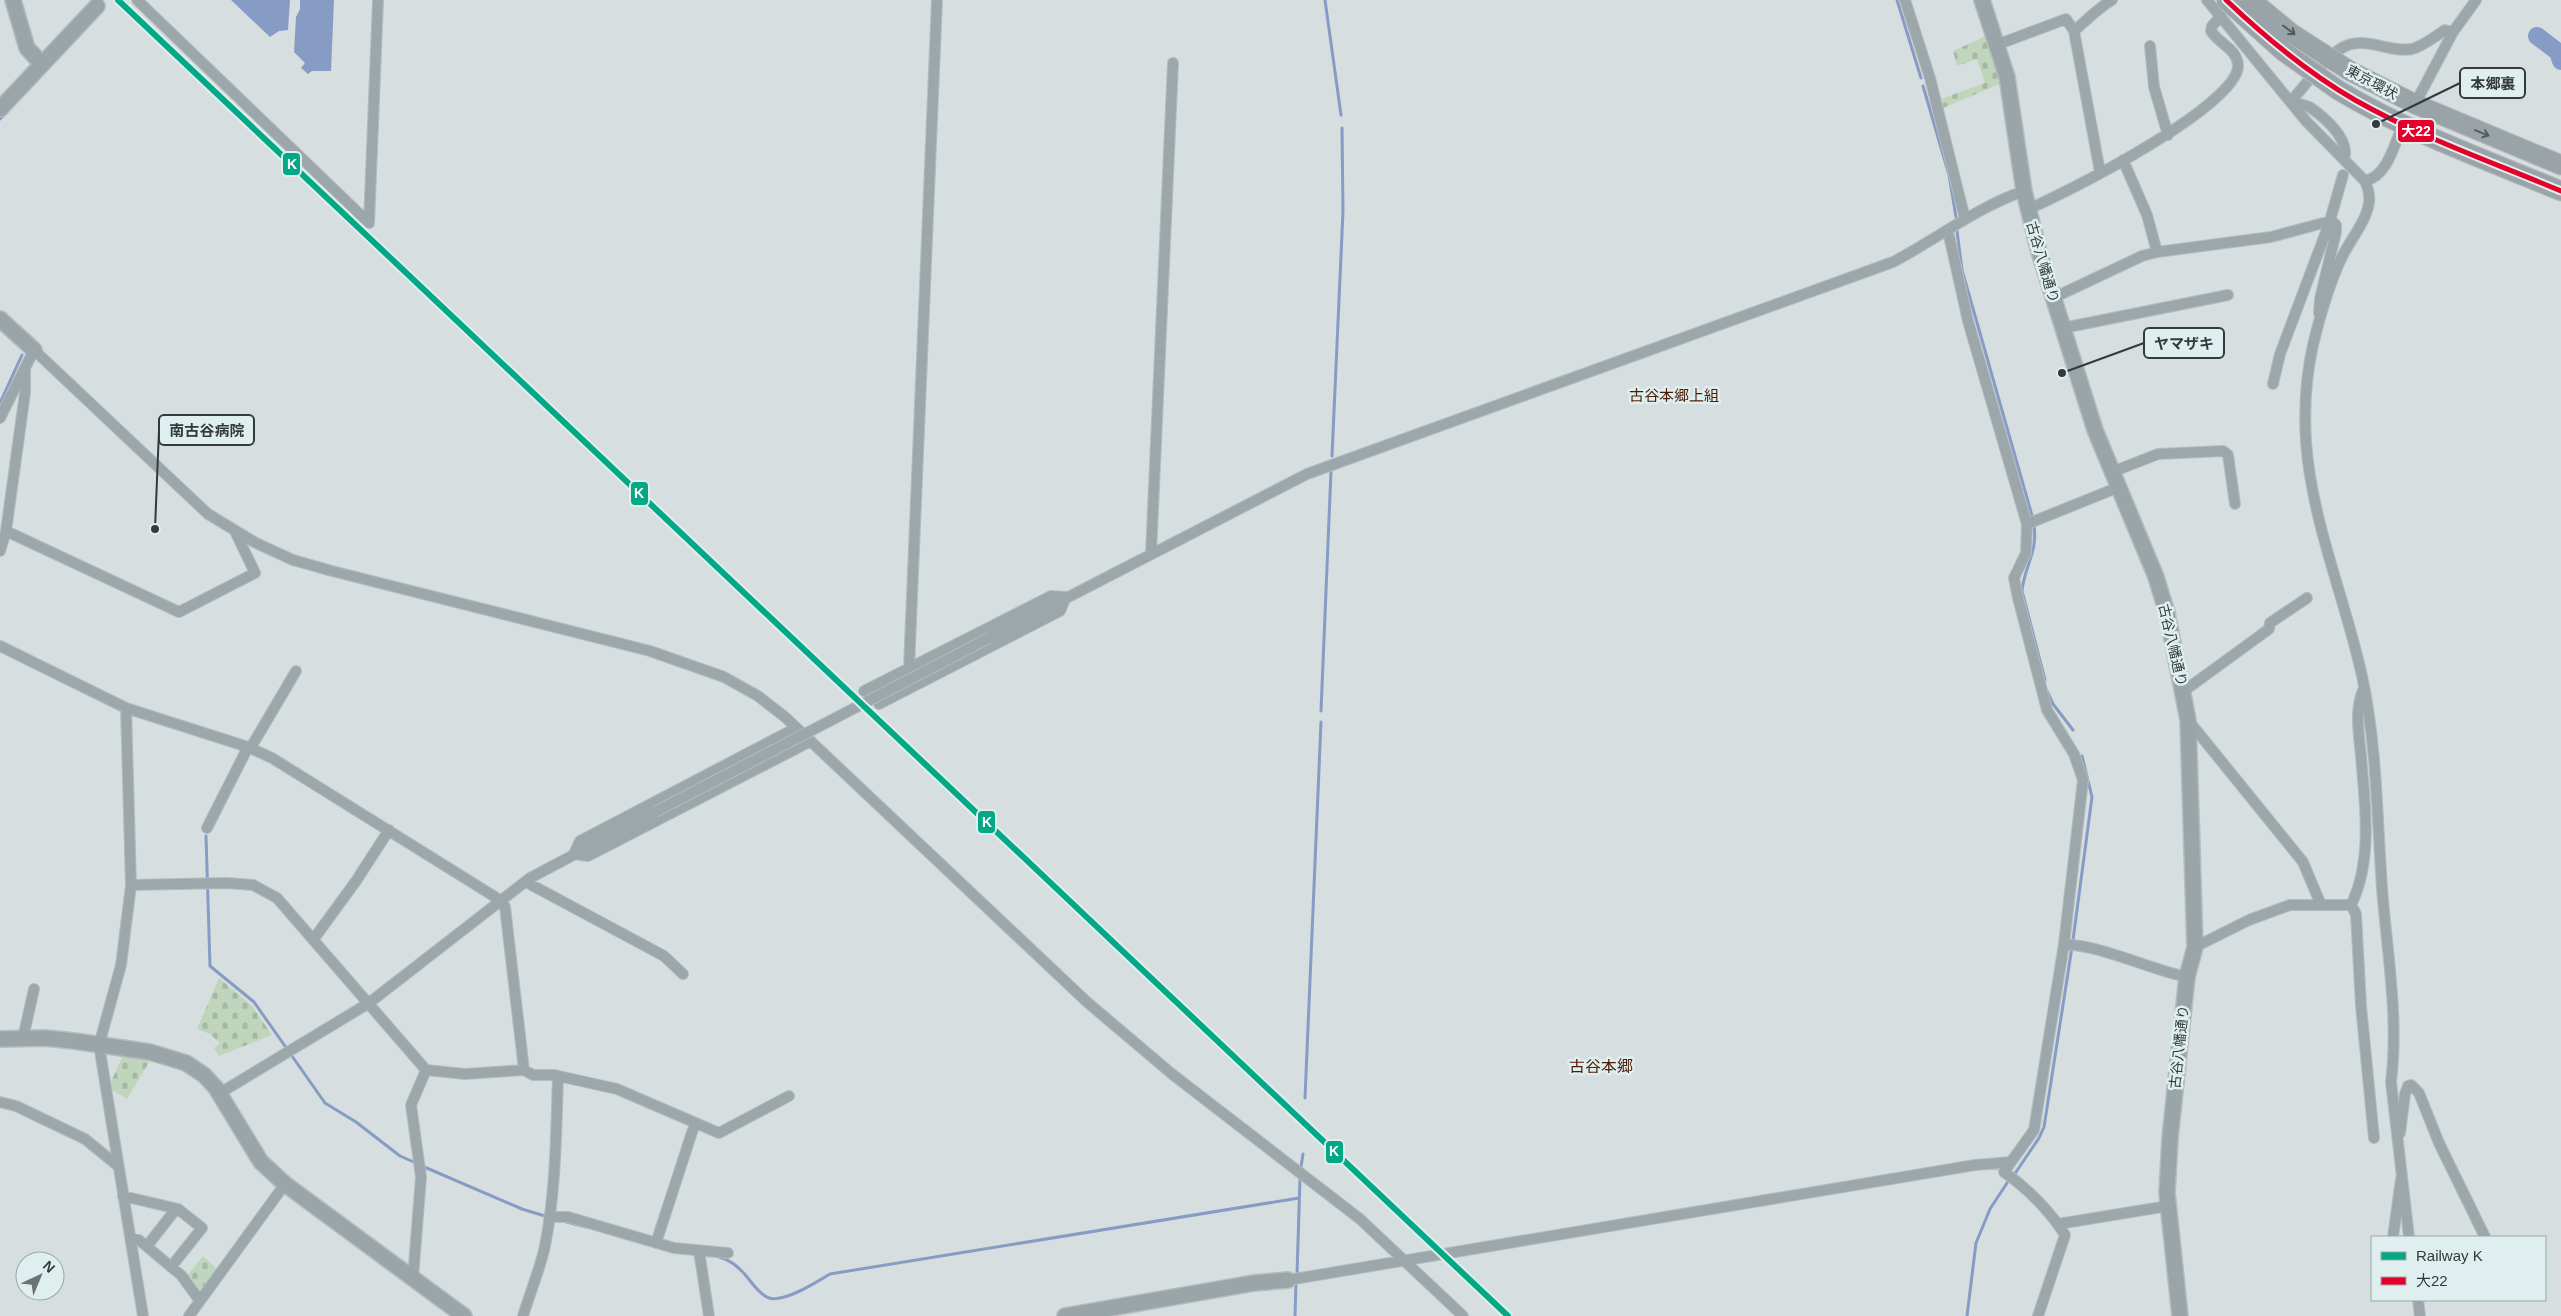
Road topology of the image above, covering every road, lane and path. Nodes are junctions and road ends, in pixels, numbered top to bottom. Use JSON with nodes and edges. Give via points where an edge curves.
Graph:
{"nodes":[{"id":1,"x":13,"y":0,"type":"edge"},
{"id":2,"x":137,"y":0,"type":"edge"},
{"id":3,"x":378,"y":0,"type":"edge"},
{"id":4,"x":938,"y":0,"type":"edge"},
{"id":5,"x":1905,"y":0,"type":"edge"},
{"id":6,"x":1982,"y":0,"type":"edge"},
{"id":7,"x":2112,"y":0,"type":"edge"},
{"id":8,"x":2207,"y":0,"type":"edge"},
{"id":9,"x":2251,"y":0,"type":"edge"},
{"id":10,"x":2476,"y":0,"type":"edge"},
{"id":11,"x":99,"y":3,"type":"edge"},
{"id":12,"x":2098,"y":4,"type":"edge"},
{"id":13,"x":2224,"y":8,"type":"edge"},
{"id":14,"x":2074,"y":31,"type":"junction"},
{"id":15,"x":2452,"y":32,"type":"junction"},
{"id":16,"x":1999,"y":44,"type":"junction"},
{"id":17,"x":2150,"y":46,"type":"dead end"},
{"id":18,"x":1173,"y":63,"type":"dead end"},
{"id":19,"x":42,"y":64,"type":"junction"},
{"id":20,"x":2291,"y":101,"type":"junction"},
{"id":21,"x":2415,"y":104,"type":"junction"},
{"id":22,"x":0,"y":109,"type":"edge"},
{"id":23,"x":2403,"y":124,"type":"junction"},
{"id":24,"x":2168,"y":135,"type":"junction"},
{"id":25,"x":2345,"y":155,"type":"dead end"},
{"id":26,"x":2123,"y":160,"type":"junction"},
{"id":27,"x":2561,"y":165,"type":"edge"},
{"id":28,"x":2100,"y":172,"type":"junction"},
{"id":29,"x":2343,"y":175,"type":"dead end"},
{"id":30,"x":2365,"y":181,"type":"junction"},
{"id":31,"x":2024,"y":191,"type":"junction"},
{"id":32,"x":2561,"y":191,"type":"edge"},
{"id":33,"x":2028,"y":209,"type":"junction"},
{"id":34,"x":1965,"y":220,"type":"junction"},
{"id":35,"x":2330,"y":222,"type":"junction"},
{"id":36,"x":1948,"y":231,"type":"junction"},
{"id":37,"x":2157,"y":252,"type":"junction"},
{"id":38,"x":2228,"y":295,"type":"dead end"},
{"id":39,"x":2053,"y":298,"type":"junction"},
{"id":40,"x":0,"y":319,"type":"edge"},
{"id":41,"x":2320,"y":322,"type":"junction"},
{"id":42,"x":2063,"y":328,"type":"junction"},
{"id":43,"x":34,"y":350,"type":"junction"},
{"id":44,"x":25,"y":365,"type":"junction"},
{"id":45,"x":2273,"y":384,"type":"dead end"},
{"id":46,"x":0,"y":418,"type":"edge"},
{"id":47,"x":2112,"y":472,"type":"junction"},
{"id":48,"x":2119,"y":488,"type":"junction"},
{"id":49,"x":2236,"y":504,"type":"dead end"},
{"id":50,"x":2027,"y":524,"type":"junction"},
{"id":51,"x":234,"y":530,"type":"junction"},
{"id":52,"x":6,"y":531,"type":"junction"},
{"id":53,"x":0,"y":551,"type":"edge"},
{"id":54,"x":1151,"y":554,"type":"junction"},
{"id":55,"x":1066,"y":597,"type":"junction"},
{"id":56,"x":2307,"y":598,"type":"dead end"},
{"id":57,"x":0,"y":646,"type":"edge"},
{"id":58,"x":909,"y":668,"type":"junction"},
{"id":59,"x":296,"y":671,"type":"dead end"},
{"id":60,"x":2364,"y":688,"type":"junction"},
{"id":61,"x":864,"y":691,"type":"dead end"},
{"id":62,"x":2184,"y":691,"type":"junction"},
{"id":63,"x":879,"y":704,"type":"dead end"},
{"id":64,"x":126,"y":708,"type":"junction"},
{"id":65,"x":2188,"y":720,"type":"junction"},
{"id":66,"x":796,"y":728,"type":"junction"},
{"id":67,"x":811,"y":741,"type":"junction"},
{"id":68,"x":249,"y":748,"type":"junction"},
{"id":69,"x":207,"y":828,"type":"dead end"},
{"id":70,"x":388,"y":830,"type":"junction"},
{"id":71,"x":574,"y":854,"type":"junction"},
{"id":72,"x":526,"y":882,"type":"junction"},
{"id":73,"x":131,"y":885,"type":"junction"},
{"id":74,"x":500,"y":900,"type":"junction"},
{"id":75,"x":2321,"y":905,"type":"junction"},
{"id":76,"x":2351,"y":905,"type":"junction"},
{"id":77,"x":313,"y":940,"type":"junction"},
{"id":78,"x":2064,"y":944,"type":"junction"},
{"id":79,"x":2194,"y":947,"type":"junction"},
{"id":80,"x":683,"y":974,"type":"dead end"},
{"id":81,"x":2187,"y":977,"type":"junction"},
{"id":82,"x":34,"y":989,"type":"dead end"},
{"id":83,"x":369,"y":1003,"type":"junction"},
{"id":84,"x":23,"y":1038,"type":"junction"},
{"id":85,"x":0,"y":1039,"type":"edge"},
{"id":86,"x":99,"y":1045,"type":"junction"},
{"id":87,"x":426,"y":1070,"type":"junction"},
{"id":88,"x":524,"y":1070,"type":"junction"},
{"id":89,"x":558,"y":1076,"type":"junction"},
{"id":90,"x":220,"y":1093,"type":"junction"},
{"id":91,"x":789,"y":1096,"type":"dead end"},
{"id":92,"x":0,"y":1102,"type":"edge"},
{"id":93,"x":695,"y":1123,"type":"junction"},
{"id":94,"x":2374,"y":1138,"type":"dead end"},
{"id":95,"x":2398,"y":1147,"type":"junction"},
{"id":96,"x":2010,"y":1162,"type":"junction"},
{"id":97,"x":118,"y":1166,"type":"junction"},
{"id":98,"x":2403,"y":1177,"type":"junction"},
{"id":99,"x":285,"y":1184,"type":"junction"},
{"id":100,"x":123,"y":1196,"type":"junction"},
{"id":101,"x":2168,"y":1206,"type":"junction"},
{"id":102,"x":176,"y":1209,"type":"junction"},
{"id":103,"x":549,"y":1217,"type":"junction"},
{"id":104,"x":2058,"y":1224,"type":"junction"},
{"id":105,"x":2393,"y":1236,"type":"edge"},
{"id":106,"x":2409,"y":1236,"type":"edge"},
{"id":107,"x":2485,"y":1236,"type":"edge"},
{"id":108,"x":131,"y":1238,"type":"junction"},
{"id":109,"x":656,"y":1243,"type":"junction"},
{"id":110,"x":147,"y":1246,"type":"junction"},
{"id":111,"x":699,"y":1251,"type":"junction"},
{"id":112,"x":728,"y":1253,"type":"dead end"},
{"id":113,"x":1404,"y":1261,"type":"junction"},
{"id":114,"x":171,"y":1267,"type":"junction"},
{"id":115,"x":413,"y":1278,"type":"junction"},
{"id":116,"x":1288,"y":1280,"type":"joint"},
{"id":117,"x":200,"y":1301,"type":"junction"},
{"id":118,"x":2418,"y":1301,"type":"edge"},
{"id":119,"x":143,"y":1316,"type":"edge"},
{"id":120,"x":189,"y":1316,"type":"edge"},
{"id":121,"x":464,"y":1316,"type":"edge"},
{"id":122,"x":523,"y":1316,"type":"edge"},
{"id":123,"x":709,"y":1316,"type":"edge"},
{"id":124,"x":1065,"y":1316,"type":"edge"},
{"id":125,"x":1463,"y":1316,"type":"edge"},
{"id":126,"x":2038,"y":1316,"type":"edge"},
{"id":127,"x":2180,"y":1316,"type":"edge"},
{"id":128,"x":2420,"y":1316,"type":"edge"}],
"edges":[{"from":1,"to":19,"type":"street","via":[[27,48]]},
{"from":2,"to":3,"type":"street","via":[[369,223]]},
{"from":4,"to":58,"type":"street"},
{"from":5,"to":34,"type":"street","via":[[1930,78]]},
{"from":6,"to":16,"type":"street","name":"古谷八幡通り"},
{"from":7,"to":12,"type":"street"},
{"from":8,"to":13,"type":"street"},
{"from":9,"to":21,"type":"highway","name":"東京環状","one_way":true,"bridge":true,"via":[[2291,33],[2350,71]]},
{"from":10,"to":15,"type":"street"},
{"from":11,"to":19,"type":"street"},
{"from":12,"to":14,"type":"street","via":[[2095,14]]},
{"from":13,"to":20,"type":"street"},
{"from":13,"to":23,"type":"highway","name":"東京環状","bridge":true,"via":[[2338,90]]},
{"from":13,"to":24,"type":"street","via":[[2211,31],[2236,56],[2236,75],[2208,105]]},
{"from":14,"to":16,"type":"street","via":[[2066,19]]},
{"from":14,"to":28,"type":"street"},
{"from":15,"to":20,"type":"street","via":[[2446,30],[2414,49],[2396,50],[2374,43],[2346,45]]},
{"from":15,"to":21,"type":"street"},
{"from":16,"to":31,"type":"street","name":"古谷八幡通り","via":[[2008,76]]},
{"from":17,"to":24,"type":"street","via":[[2156,97]]},
{"from":18,"to":54,"type":"street"},
{"from":19,"to":22,"type":"street"},
{"from":20,"to":25,"type":"street","via":[[2310,108],[2341,137]]},
{"from":20,"to":30,"type":"street","via":[[2306,121]]},
{"from":21,"to":27,"type":"highway","name":"東京環状","one_way":true},
{"from":23,"to":30,"type":"street","via":[[2383,170],[2376,178]]},
{"from":23,"to":32,"type":"highway","name":"東京環状"},
{"from":24,"to":26,"type":"street"},
{"from":26,"to":28,"type":"street"},
{"from":26,"to":37,"type":"street","via":[[2149,220]]},
{"from":28,"to":33,"type":"street","via":[[2055,198]]},
{"from":29,"to":35,"type":"street"},
{"from":30,"to":41,"type":"street","via":[[2369,202],[2365,215],[2340,260]]},
{"from":31,"to":33,"type":"street","name":"古谷八幡通り"},
{"from":31,"to":34,"type":"street","via":[[1999,200]]},
{"from":33,"to":39,"type":"street","name":"古谷八幡通り"},
{"from":34,"to":36,"type":"street"},
{"from":35,"to":37,"type":"street","via":[[2250,241]]},
{"from":35,"to":41,"type":"street","via":[[2336,225],[2336,232],[2320,298]]},
{"from":35,"to":45,"type":"street","via":[[2280,354]]},
{"from":36,"to":50,"type":"street","via":[[1968,321]]},
{"from":36,"to":54,"type":"street","via":[[1893,262],[1322,468]]},
{"from":37,"to":39,"type":"street"},
{"from":38,"to":42,"type":"street"},
{"from":39,"to":42,"type":"street","name":"古谷八幡通り"},
{"from":40,"to":43,"type":"street"},
{"from":41,"to":60,"type":"street","via":[[2308,368],[2306,442],[2320,524]]},
{"from":42,"to":47,"type":"street","name":"古谷八幡通り","via":[[2095,430]]},
{"from":43,"to":44,"type":"street"},
{"from":43,"to":51,"type":"street","via":[[208,514]]},
{"from":44,"to":46,"type":"street"},
{"from":44,"to":52,"type":"street","via":[[25,393]]},
{"from":47,"to":48,"type":"street","name":"古谷八幡通り"},
{"from":47,"to":49,"type":"street","via":[[2158,454],[2223,451],[2228,455]]},
{"from":48,"to":50,"type":"street"},
{"from":48,"to":62,"type":"street","name":"古谷八幡通り","via":[[2156,577]]},
{"from":50,"to":78,"type":"street","via":[[2026,553],[2014,578],[2018,598],[2047,710],[2074,754],[2083,780]]},
{"from":51,"to":52,"type":"street","via":[[255,573],[179,612]]},
{"from":51,"to":66,"type":"street","via":[[293,560],[650,651],[724,677],[758,696]]},
{"from":52,"to":53,"type":"street"},
{"from":54,"to":55,"type":"street"},
{"from":55,"to":58,"type":"street","via":[[1051,596]]},
{"from":55,"to":63,"type":"street","via":[[1060,611]]},
{"from":55,"to":71,"type":"street","bridge":true},
{"from":56,"to":62,"type":"street","via":[[2270,622],[2269,630]]},
{"from":57,"to":64,"type":"street"},
{"from":58,"to":61,"type":"street"},
{"from":59,"to":68,"type":"street"},
{"from":60,"to":76,"type":"street","via":[[2359,699],[2358,728],[2365,814],[2364,848],[2362,873]]},
{"from":60,"to":95,"type":"street","via":[[2372,732],[2392,999],[2394,1057],[2391,1082]]},
{"from":62,"to":65,"type":"street","name":"古谷八幡通り"},
{"from":64,"to":68,"type":"street"},
{"from":64,"to":73,"type":"street"},
{"from":65,"to":75,"type":"street","via":[[2303,862]]},
{"from":65,"to":79,"type":"street","name":"古谷八幡通り"},
{"from":66,"to":67,"type":"street"},
{"from":66,"to":71,"type":"street","via":[[580,841]]},
{"from":67,"to":71,"type":"street","via":[[588,856]]},
{"from":67,"to":113,"type":"street","via":[[1087,1002],[1172,1074],[1360,1219]]},
{"from":68,"to":69,"type":"street"},
{"from":68,"to":70,"type":"street","via":[[290,768]]},
{"from":70,"to":74,"type":"street"},
{"from":70,"to":77,"type":"street"},
{"from":71,"to":72,"type":"street"},
{"from":72,"to":74,"type":"street"},
{"from":72,"to":80,"type":"street","via":[[664,956]]},
{"from":73,"to":77,"type":"street","via":[[253,885],[277,898]]},
{"from":73,"to":86,"type":"street","via":[[121,965]]},
{"from":74,"to":83,"type":"street"},
{"from":74,"to":88,"type":"street","via":[[505,907]]},
{"from":75,"to":76,"type":"street"},
{"from":75,"to":79,"type":"street","via":[[2290,905],[2249,920]]},
{"from":76,"to":94,"type":"street","via":[[2356,914]]},
{"from":77,"to":83,"type":"street"},
{"from":78,"to":81,"type":"street","via":[[2085,945],[2157,971]]},
{"from":78,"to":96,"type":"street","via":[[2034,1130]]},
{"from":79,"to":81,"type":"street","name":"古谷八幡通り"},
{"from":81,"to":101,"type":"street","name":"古谷八幡通り","via":[[2170,1138]]},
{"from":82,"to":84,"type":"street"},
{"from":83,"to":87,"type":"street"},
{"from":83,"to":90,"type":"street"},
{"from":84,"to":85,"type":"street"},
{"from":84,"to":86,"type":"street"},
{"from":86,"to":90,"type":"street","via":[[180,1060],[204,1075]]},
{"from":86,"to":97,"type":"street"},
{"from":87,"to":88,"type":"street","via":[[465,1074]]},
{"from":87,"to":115,"type":"street","via":[[411,1105],[421,1177]]},
{"from":88,"to":89,"type":"street"},
{"from":89,"to":93,"type":"street","via":[[617,1089]]},
{"from":89,"to":103,"type":"street"},
{"from":90,"to":99,"type":"street","via":[[261,1162]]},
{"from":91,"to":93,"type":"street","via":[[719,1133]]},
{"from":92,"to":97,"type":"street","via":[[16,1106],[85,1139]]},
{"from":93,"to":109,"type":"street"},
{"from":95,"to":98,"type":"street"},
{"from":95,"to":107,"type":"street","via":[[2405,1094],[2411,1085],[2419,1093],[2439,1143]]},
{"from":96,"to":104,"type":"street","via":[[2004,1172]]},
{"from":96,"to":113,"type":"street","via":[[1975,1165]]},
{"from":97,"to":100,"type":"street"},
{"from":98,"to":105,"type":"street","via":[[2399,1180]]},
{"from":98,"to":106,"type":"street"},
{"from":99,"to":115,"type":"street"},
{"from":99,"to":117,"type":"street"},
{"from":100,"to":102,"type":"street"},
{"from":100,"to":108,"type":"street"},
{"from":101,"to":104,"type":"street"},
{"from":101,"to":127,"type":"street","name":"古谷八幡通り"},
{"from":102,"to":110,"type":"street"},
{"from":102,"to":114,"type":"street","via":[[202,1228]]},
{"from":103,"to":109,"type":"street","via":[[568,1218]]},
{"from":103,"to":122,"type":"street","via":[[544,1247]]},
{"from":104,"to":126,"type":"street","via":[[2065,1235]]},
{"from":108,"to":110,"type":"street"},
{"from":108,"to":119,"type":"street"},
{"from":109,"to":111,"type":"street"},
{"from":110,"to":114,"type":"street"},
{"from":111,"to":112,"type":"street"},
{"from":111,"to":123,"type":"street"},
{"from":113,"to":116,"type":"street"},
{"from":113,"to":125,"type":"street"},
{"from":114,"to":117,"type":"street"},
{"from":115,"to":121,"type":"street"},
{"from":116,"to":124,"type":"street"},
{"from":117,"to":120,"type":"street"},
{"from":118,"to":128,"type":"street"}]}
